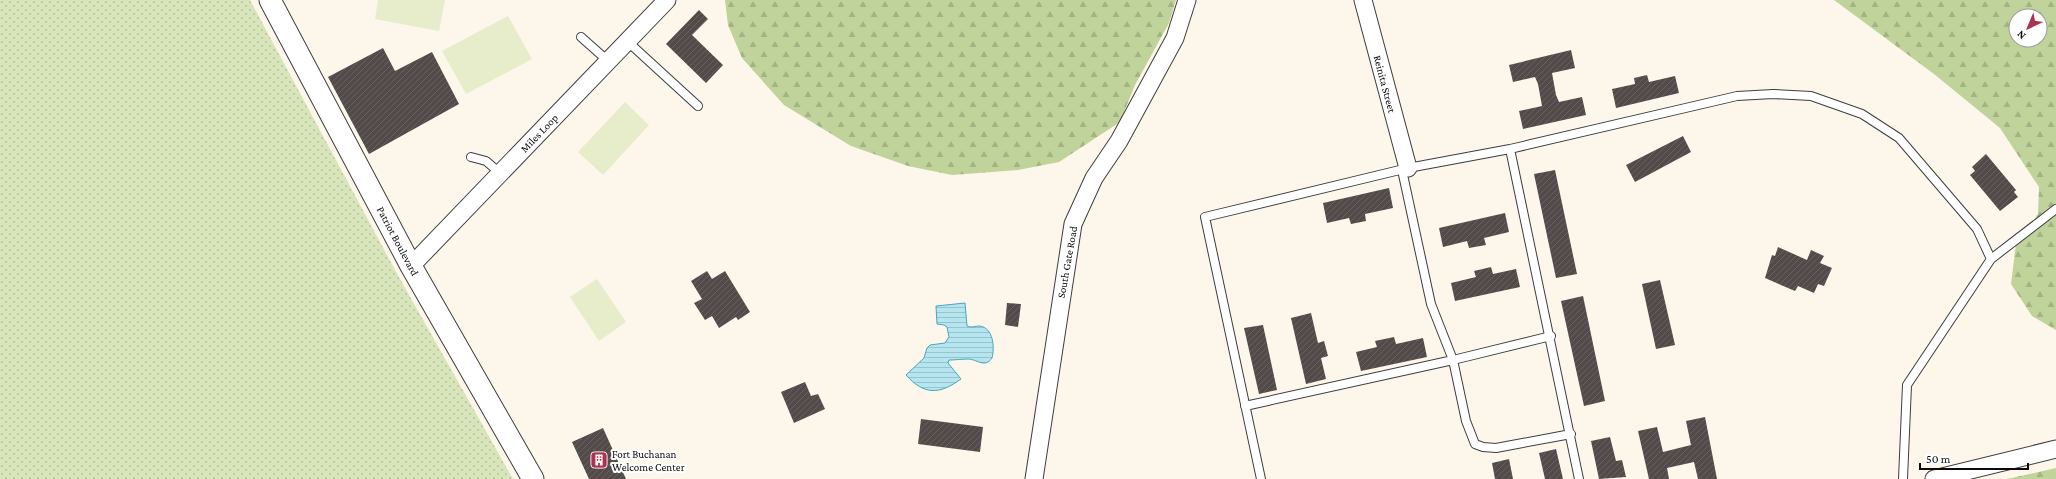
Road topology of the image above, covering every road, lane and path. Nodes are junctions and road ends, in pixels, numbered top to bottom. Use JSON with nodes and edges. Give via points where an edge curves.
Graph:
{"nodes":[{"id":1,"x":270,"y":0,"type":"edge"},
{"id":2,"x":667,"y":0,"type":"edge"},
{"id":3,"x":1187,"y":0,"type":"edge"},
{"id":4,"x":1363,"y":0,"type":"edge"},
{"id":5,"x":581,"y":37,"type":"dead end"},
{"id":6,"x":627,"y":41,"type":"junction"},
{"id":7,"x":608,"y":61,"type":"junction"},
{"id":8,"x":698,"y":106,"type":"dead end"},
{"id":9,"x":1510,"y":149,"type":"junction"},
{"id":10,"x":471,"y":157,"type":"dead end"},
{"id":11,"x":1405,"y":169,"type":"junction"},
{"id":12,"x":500,"y":173,"type":"junction"},
{"id":13,"x":2056,"y":208,"type":"edge"},
{"id":14,"x":1991,"y":259,"type":"junction"},
{"id":15,"x":411,"y":266,"type":"junction"},
{"id":16,"x":1551,"y":336,"type":"junction"},
{"id":17,"x":1452,"y":360,"type":"junction"},
{"id":18,"x":1245,"y":406,"type":"junction"},
{"id":19,"x":1571,"y":434,"type":"junction"},
{"id":20,"x":2056,"y":449,"type":"edge"},
{"id":21,"x":533,"y":479,"type":"edge"},
{"id":22,"x":1034,"y":479,"type":"edge"},
{"id":23,"x":1261,"y":479,"type":"edge"},
{"id":24,"x":1579,"y":479,"type":"edge"},
{"id":25,"x":1903,"y":479,"type":"edge"},
{"id":26,"x":1934,"y":479,"type":"edge"}],
"edges":[{"from":1,"to":15,"type":"street","name":"Patriot Boulevard"},
{"from":2,"to":6,"type":"street","name":"Miles Loop"},
{"from":3,"to":22,"type":"street","name":"South Gate Road","via":[[1175,38],[1119,141],[1094,178],[1073,224]]},
{"from":4,"to":11,"type":"street","name":"Reinita Street"},
{"from":5,"to":7,"type":"lane"},
{"from":6,"to":7,"type":"street","name":"Miles Loop"},
{"from":6,"to":8,"type":"lane"},
{"from":7,"to":12,"type":"street","name":"Miles Loop"},
{"from":9,"to":11,"type":"lane"},
{"from":9,"to":14,"type":"lane","via":[[1737,96],[1811,96],[1862,114],[1899,138],[1977,229]]},
{"from":9,"to":16,"type":"lane"},
{"from":10,"to":12,"type":"lane","via":[[486,161]]},
{"from":11,"to":17,"type":"lane","via":[[1431,304]]},
{"from":11,"to":18,"type":"lane","via":[[1205,217]]},
{"from":12,"to":15,"type":"street","name":"Miles Loop"},
{"from":13,"to":14,"type":"lane"},
{"from":14,"to":25,"type":"lane","via":[[1907,385]]},
{"from":15,"to":21,"type":"street","name":"Patriot Boulevard"},
{"from":16,"to":17,"type":"lane"},
{"from":16,"to":19,"type":"lane"},
{"from":17,"to":18,"type":"lane"},
{"from":17,"to":19,"type":"lane","via":[[1466,421],[1475,444],[1496,448]]},
{"from":18,"to":23,"type":"lane"},
{"from":19,"to":24,"type":"lane"},
{"from":20,"to":26,"type":"street"}]}
